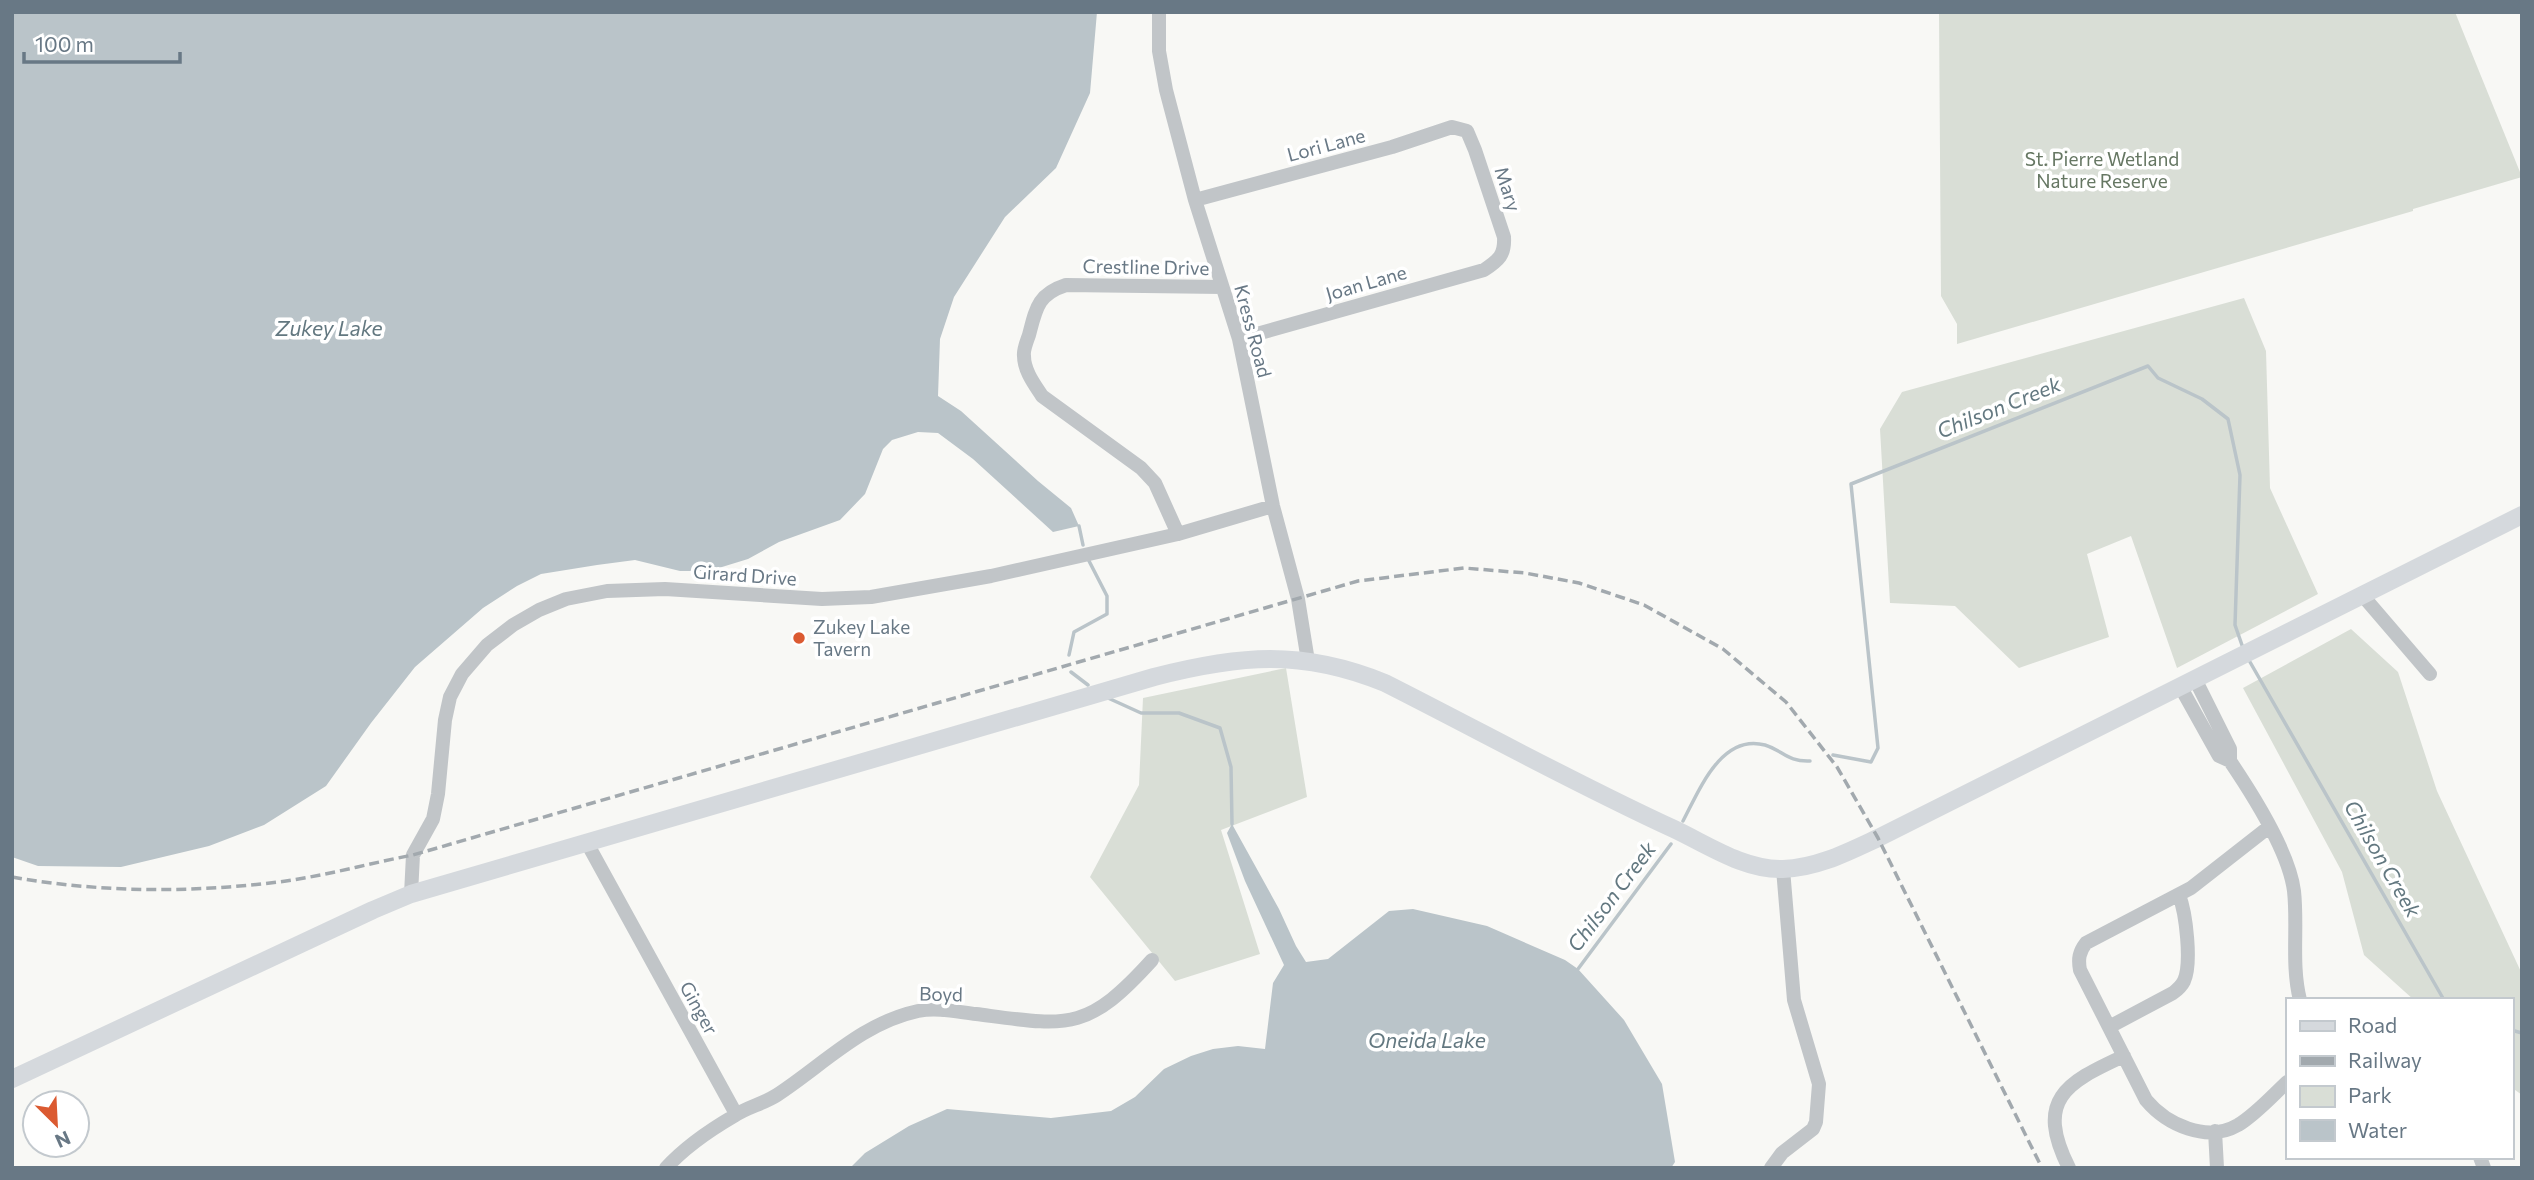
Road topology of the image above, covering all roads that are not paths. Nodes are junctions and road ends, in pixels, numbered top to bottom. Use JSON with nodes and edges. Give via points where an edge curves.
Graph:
{"nodes":[{"id":1,"x":1158,"y":12,"type":"edge"},
{"id":2,"x":1467,"y":131,"type":"joint"},
{"id":3,"x":1195,"y":200,"type":"junction"},
{"id":4,"x":1500,"y":259,"type":"joint"},
{"id":5,"x":1222,"y":287,"type":"junction"},
{"id":6,"x":1239,"y":339,"type":"junction"},
{"id":7,"x":1273,"y":506,"type":"junction"},
{"id":8,"x":2522,"y":514,"type":"edge"},
{"id":9,"x":1178,"y":534,"type":"junction"},
{"id":10,"x":2363,"y":596,"type":"junction"},
{"id":11,"x":1308,"y":661,"type":"junction"},
{"id":12,"x":2430,"y":674,"type":"dead end"},
{"id":13,"x":2188,"y":682,"type":"junction"},
{"id":14,"x":2269,"y":827,"type":"junction"},
{"id":15,"x":587,"y":843,"type":"junction"},
{"id":16,"x":1783,"y":869,"type":"junction"},
{"id":17,"x":411,"y":894,"type":"junction"},
{"id":18,"x":2179,"y":895,"type":"junction"},
{"id":19,"x":1152,"y":960,"type":"dead end"},
{"id":20,"x":2300,"y":998,"type":"edge"},
{"id":21,"x":2109,"y":1027,"type":"junction"},
{"id":22,"x":2124,"y":1056,"type":"junction"},
{"id":23,"x":12,"y":1079,"type":"edge"},
{"id":24,"x":2286,"y":1083,"type":"edge"},
{"id":25,"x":736,"y":1114,"type":"junction"},
{"id":26,"x":2215,"y":1131,"type":"junction"},
{"id":27,"x":666,"y":1168,"type":"edge"},
{"id":28,"x":1771,"y":1168,"type":"edge"},
{"id":29,"x":2069,"y":1168,"type":"edge"},
{"id":30,"x":2217,"y":1168,"type":"edge"}],
"edges":[{"from":1,"to":3,"type":"street","name":"Kress Road","via":[[1159,51]]},
{"from":2,"to":3,"type":"street","name":"Lori Lane","via":[[1452,127],[1392,148]]},
{"from":2,"to":4,"type":"street","name":"Mary","via":[[1504,237]]},
{"from":3,"to":5,"type":"street","name":"Kress Road"},
{"from":4,"to":6,"type":"street","name":"Joan Lane","via":[[1484,270]]},
{"from":5,"to":6,"type":"street","name":"Kress Road"},
{"from":5,"to":9,"type":"street","name":"Crestline Drive","via":[[1066,285],[1054,289],[1036,307],[1023,355],[1042,396],[1142,468],[1155,483]]},
{"from":6,"to":7,"type":"street","name":"Kress Road"},
{"from":7,"to":9,"type":"street","name":"Girard Drive"},
{"from":7,"to":11,"type":"street","name":"Kress Road","via":[[1298,599]]},
{"from":8,"to":10,"type":"main road"},
{"from":9,"to":17,"type":"street","name":"Girard Drive","via":[[991,576],[871,597],[607,591],[539,610],[487,645],[462,674],[450,697],[438,794],[433,819],[412,855]]},
{"from":10,"to":12,"type":"street"},
{"from":10,"to":13,"type":"main road"},
{"from":11,"to":15,"type":"main road","via":[[1247,659],[1172,672]]},
{"from":11,"to":16,"type":"main road","via":[[1381,681],[1726,855]]},
{"from":13,"to":14,"type":"street","via":[[2230,749],[2230,761]]},
{"from":13,"to":16,"type":"main road","via":[[1835,858]]},
{"from":14,"to":18,"type":"street"},
{"from":14,"to":20,"type":"street","via":[[2292,878]]},
{"from":15,"to":17,"type":"main road"},
{"from":15,"to":25,"type":"street","name":"Ginger"},
{"from":16,"to":28,"type":"street","via":[[1794,1000],[1819,1084],[1816,1122]]},
{"from":17,"to":23,"type":"main road"},
{"from":18,"to":21,"type":"street","via":[[2186,912],[2185,979],[2173,993]]},
{"from":18,"to":21,"type":"street","via":[[2082,948],[2080,970]]},
{"from":19,"to":25,"type":"street","name":"Boyd","via":[[1113,1000],[1072,1021],[939,1010],[900,1015],[852,1040],[761,1105]]},
{"from":21,"to":22,"type":"street"},
{"from":22,"to":26,"type":"street","via":[[2158,1114],[2189,1129]]},
{"from":22,"to":29,"type":"street","via":[[2079,1079],[2059,1102],[2054,1129]]},
{"from":24,"to":26,"type":"street","via":[[2240,1124]]},
{"from":25,"to":27,"type":"street"},
{"from":26,"to":30,"type":"street"}]}
